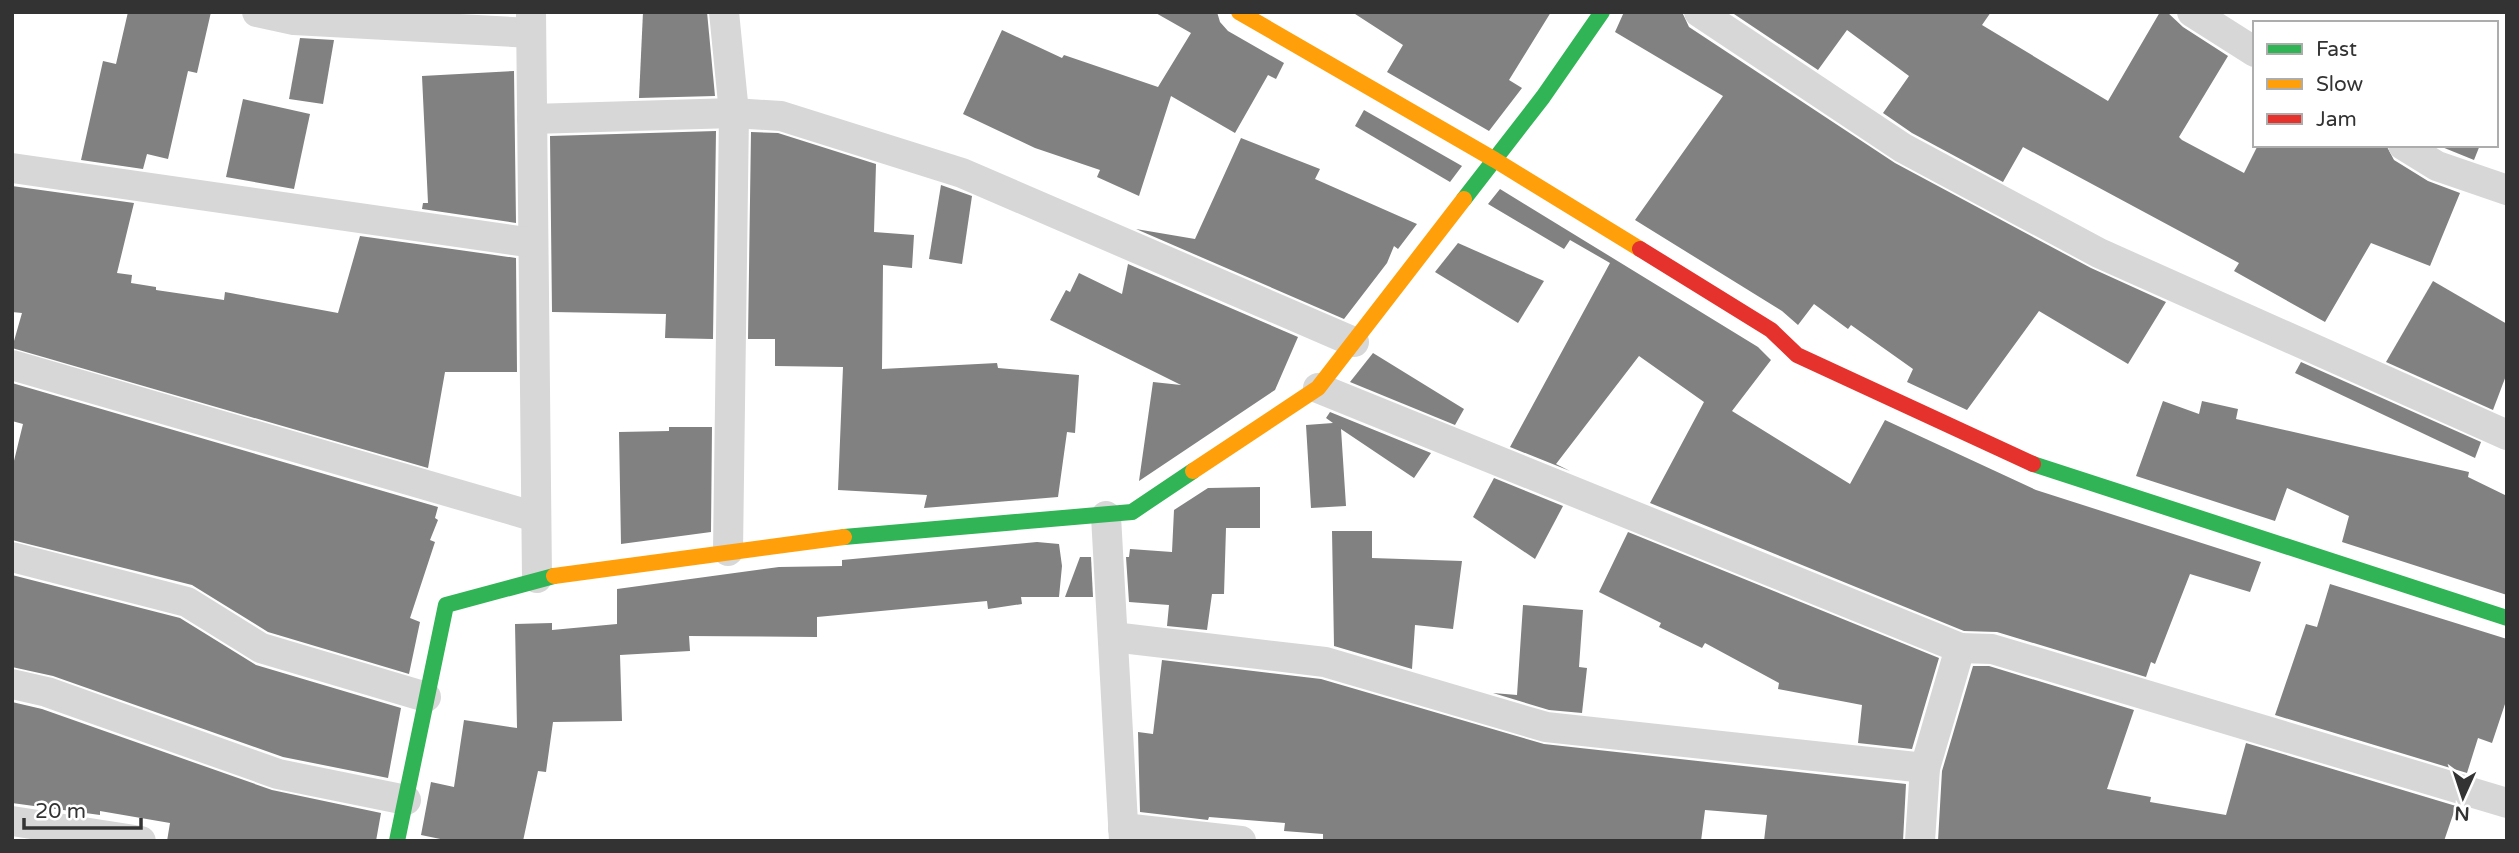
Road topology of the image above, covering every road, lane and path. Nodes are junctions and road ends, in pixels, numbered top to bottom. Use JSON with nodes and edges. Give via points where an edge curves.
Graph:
{"nodes":[{"id":1,"x":257,"y":12,"type":"edge"},
{"id":2,"x":724,"y":12,"type":"edge"},
{"id":3,"x":1239,"y":12,"type":"edge"},
{"id":4,"x":1602,"y":12,"type":"edge"},
{"id":5,"x":1699,"y":12,"type":"edge"},
{"id":6,"x":2192,"y":12,"type":"edge"},
{"id":7,"x":531,"y":22,"type":"edge"},
{"id":8,"x":2253,"y":51,"type":"edge"},
{"id":9,"x":734,"y":113,"type":"junction"},
{"id":10,"x":532,"y":119,"type":"junction"},
{"id":11,"x":2406,"y":147,"type":"edge"},
{"id":12,"x":1494,"y":160,"type":"junction"},
{"id":13,"x":12,"y":169,"type":"edge"},
{"id":14,"x":2507,"y":190,"type":"edge"},
{"id":15,"x":533,"y":243,"type":"junction"},
{"id":16,"x":1354,"y":342,"type":"junction"},
{"id":17,"x":12,"y":365,"type":"edge"},
{"id":18,"x":1318,"y":388,"type":"junction"},
{"id":19,"x":2507,"y":435,"type":"edge"},
{"id":20,"x":1106,"y":516,"type":"junction"},
{"id":21,"x":536,"y":517,"type":"junction"},
{"id":22,"x":728,"y":551,"type":"junction"},
{"id":23,"x":12,"y":557,"type":"edge"},
{"id":24,"x":537,"y":578,"type":"junction"},
{"id":25,"x":2507,"y":618,"type":"edge"},
{"id":26,"x":1113,"y":637,"type":"junction"},
{"id":27,"x":1959,"y":648,"type":"junction"},
{"id":28,"x":12,"y":684,"type":"edge"},
{"id":29,"x":426,"y":697,"type":"junction"},
{"id":30,"x":1925,"y":768,"type":"junction"},
{"id":31,"x":406,"y":800,"type":"junction"},
{"id":32,"x":2507,"y":803,"type":"edge"},
{"id":33,"x":12,"y":821,"type":"edge"},
{"id":34,"x":1124,"y":834,"type":"edge"},
{"id":35,"x":141,"y":841,"type":"edge"},
{"id":36,"x":397,"y":841,"type":"edge"},
{"id":37,"x":1241,"y":841,"type":"edge"},
{"id":38,"x":1920,"y":841,"type":"edge"}],
"edges":[{"from":1,"to":7,"type":"street","via":[[294,20]]},
{"from":2,"to":9,"type":"street"},
{"from":3,"to":12,"type":"street"},
{"from":4,"to":12,"type":"street"},
{"from":5,"to":19,"type":"street","via":[[1903,148],[2099,253]]},
{"from":6,"to":8,"type":"street"},
{"from":7,"to":10,"type":"street"},
{"from":9,"to":10,"type":"street"},
{"from":9,"to":16,"type":"street","via":[[781,116],[962,173]]},
{"from":9,"to":22,"type":"street"},
{"from":10,"to":15,"type":"street"},
{"from":11,"to":14,"type":"street","via":[[2437,166]]},
{"from":12,"to":16,"type":"street"},
{"from":12,"to":25,"type":"street","via":[[1771,330],[1797,355],[2043,469]]},
{"from":13,"to":15,"type":"street"},
{"from":15,"to":21,"type":"street"},
{"from":16,"to":18,"type":"street"},
{"from":17,"to":21,"type":"street"},
{"from":18,"to":20,"type":"street","via":[[1132,512]]},
{"from":18,"to":27,"type":"street"},
{"from":20,"to":22,"type":"street"},
{"from":20,"to":26,"type":"street"},
{"from":21,"to":24,"type":"street"},
{"from":22,"to":24,"type":"street"},
{"from":23,"to":29,"type":"street","via":[[187,601],[261,648]]},
{"from":24,"to":29,"type":"street","via":[[446,605]]},
{"from":26,"to":30,"type":"street","via":[[1325,662],[1546,727]]},
{"from":26,"to":34,"type":"street"},
{"from":27,"to":30,"type":"street"},
{"from":27,"to":32,"type":"street","via":[[1993,649]]},
{"from":28,"to":31,"type":"street","via":[[47,692],[278,774]]},
{"from":29,"to":31,"type":"street"},
{"from":30,"to":38,"type":"street"},
{"from":31,"to":36,"type":"street"},
{"from":33,"to":35,"type":"street"},
{"from":34,"to":37,"type":"street"}]}
